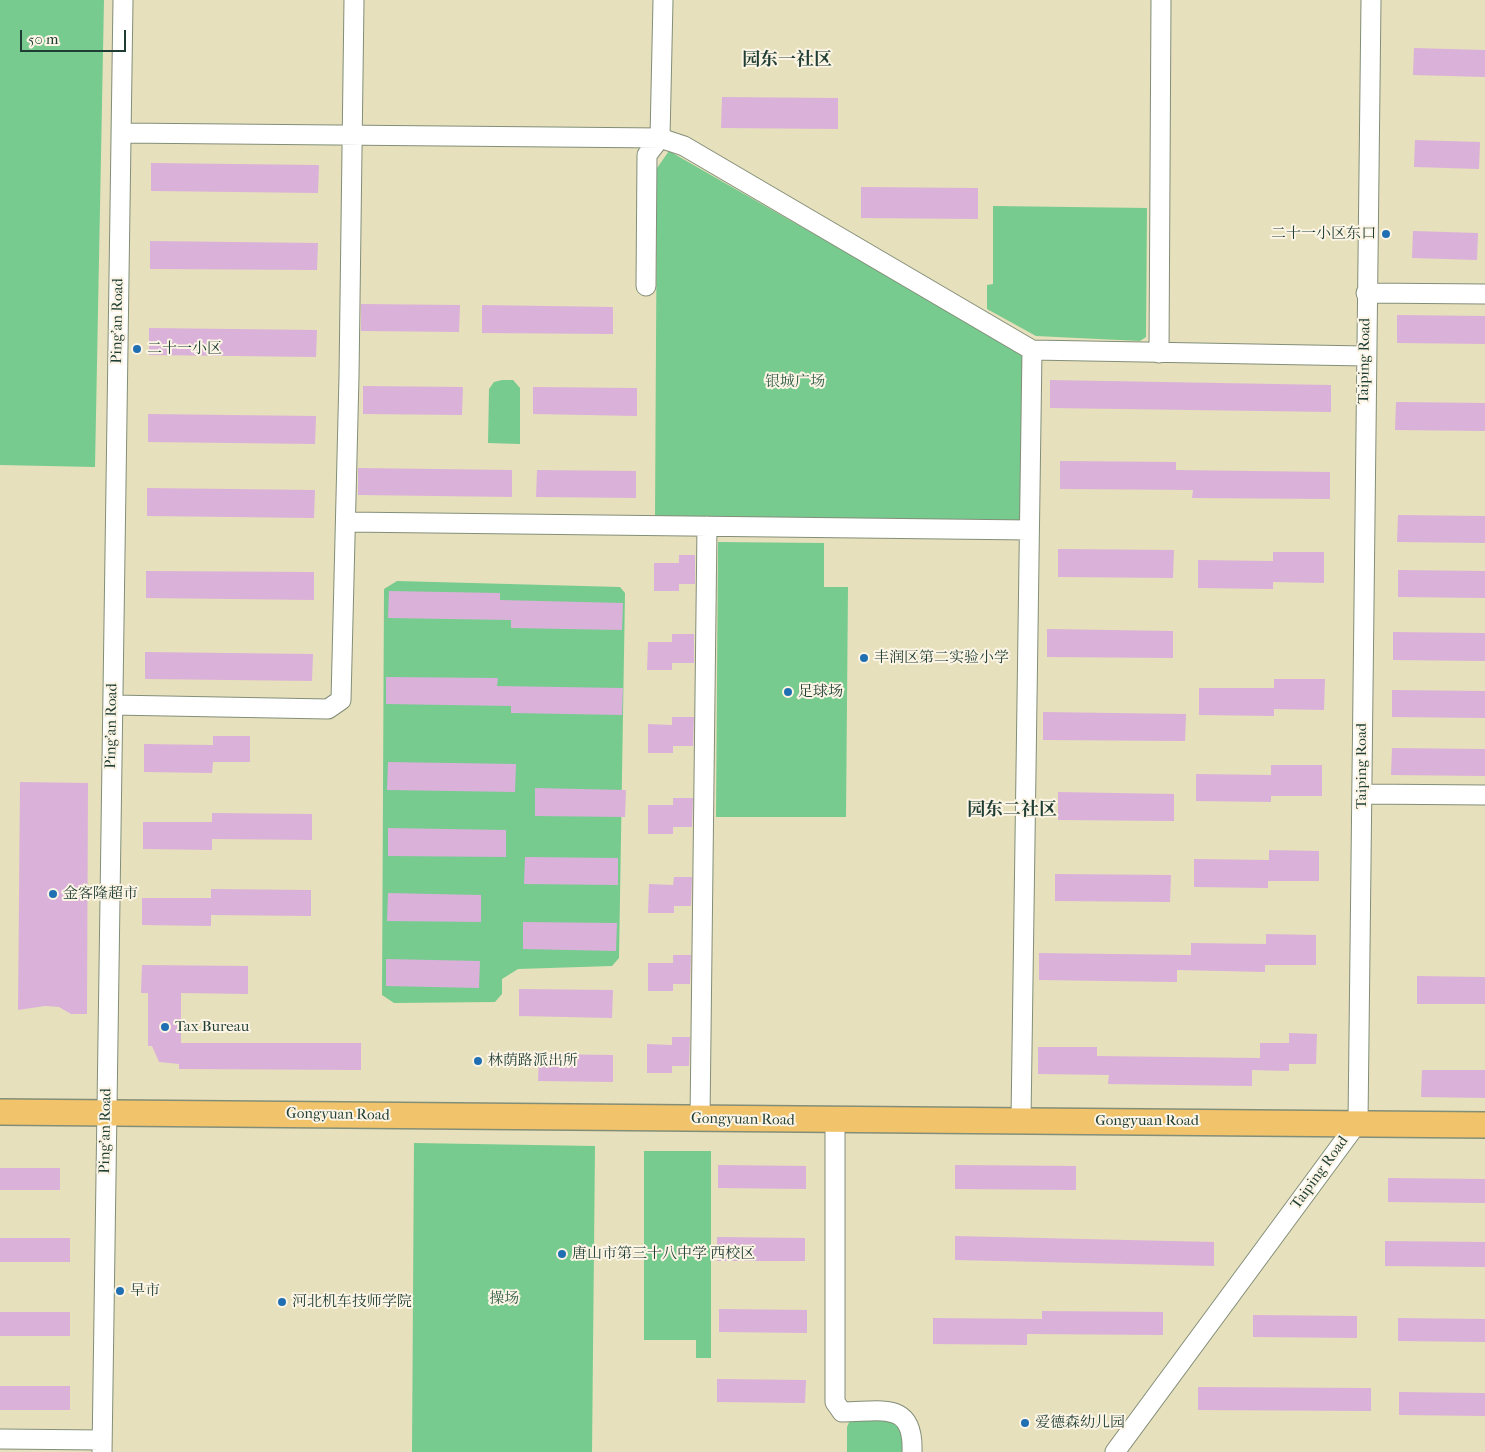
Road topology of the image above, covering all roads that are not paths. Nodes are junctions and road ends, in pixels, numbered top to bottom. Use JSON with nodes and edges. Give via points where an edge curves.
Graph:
{"nodes":[{"id":1,"x":122,"y":0,"type":"edge"},
{"id":2,"x":354,"y":0,"type":"edge"},
{"id":3,"x":663,"y":0,"type":"edge"},
{"id":4,"x":1161,"y":0,"type":"edge"},
{"id":5,"x":1370,"y":0,"type":"edge"},
{"id":6,"x":121,"y":132,"type":"junction"},
{"id":7,"x":353,"y":135,"type":"junction"},
{"id":8,"x":660,"y":138,"type":"junction"},
{"id":9,"x":646,"y":286,"type":"dead end"},
{"id":10,"x":1366,"y":293,"type":"junction"},
{"id":11,"x":1485,"y":294,"type":"edge"},
{"id":12,"x":1032,"y":350,"type":"junction"},
{"id":13,"x":1159,"y":353,"type":"junction"},
{"id":14,"x":1365,"y":356,"type":"junction"},
{"id":15,"x":346,"y":522,"type":"junction"},
{"id":16,"x":708,"y":526,"type":"junction"},
{"id":17,"x":1029,"y":530,"type":"junction"},
{"id":18,"x":112,"y":705,"type":"junction"},
{"id":19,"x":1362,"y":794,"type":"junction"},
{"id":20,"x":1485,"y":795,"type":"edge"},
{"id":21,"x":0,"y":1112,"type":"edge"},
{"id":22,"x":106,"y":1113,"type":"junction"},
{"id":23,"x":700,"y":1119,"type":"junction"},
{"id":24,"x":1021,"y":1120,"type":"junction"},
{"id":25,"x":835,"y":1121,"type":"junction"},
{"id":26,"x":1358,"y":1122,"type":"junction"},
{"id":27,"x":1485,"y":1125,"type":"edge"},
{"id":28,"x":0,"y":1440,"type":"edge"},
{"id":29,"x":102,"y":1446,"type":"edge"},
{"id":30,"x":912,"y":1452,"type":"edge"},
{"id":31,"x":1115,"y":1452,"type":"edge"}],
"edges":[{"from":1,"to":6,"type":"street","name":"Ping'an Road"},
{"from":2,"to":7,"type":"street"},
{"from":3,"to":8,"type":"street"},
{"from":4,"to":13,"type":"street"},
{"from":5,"to":10,"type":"street","name":"Taiping Road"},
{"from":6,"to":7,"type":"street"},
{"from":6,"to":18,"type":"street","name":"Ping'an Road"},
{"from":7,"to":8,"type":"street"},
{"from":7,"to":15,"type":"street"},
{"from":8,"to":9,"type":"street","via":[[647,155]]},
{"from":8,"to":12,"type":"street","via":[[684,146]]},
{"from":10,"to":11,"type":"street"},
{"from":10,"to":14,"type":"street","name":"Taiping Road"},
{"from":12,"to":13,"type":"street"},
{"from":12,"to":17,"type":"street"},
{"from":13,"to":14,"type":"street"},
{"from":14,"to":19,"type":"street","name":"Taiping Road"},
{"from":15,"to":16,"type":"street"},
{"from":15,"to":18,"type":"street","via":[[343,689],[341,700],[335,706],[328,709]]},
{"from":16,"to":17,"type":"street"},
{"from":16,"to":23,"type":"street"},
{"from":17,"to":24,"type":"street"},
{"from":18,"to":22,"type":"street","name":"Ping'an Road"},
{"from":19,"to":20,"type":"street"},
{"from":19,"to":26,"type":"street","name":"Taiping Road"},
{"from":21,"to":22,"type":"main road","name":"Gongyuan Road"},
{"from":22,"to":23,"type":"main road","name":"Gongyuan Road"},
{"from":22,"to":29,"type":"street","name":"Ping'an Road"},
{"from":23,"to":25,"type":"main road","name":"Gongyuan Road"},
{"from":24,"to":25,"type":"main road","name":"Gongyuan Road"},
{"from":24,"to":26,"type":"main road","name":"Gongyuan Road"},
{"from":25,"to":30,"type":"street","via":[[835,1402],[842,1412],[892,1412],[904,1417],[913,1435]]},
{"from":26,"to":27,"type":"main road","name":"Gongyuan Road"},
{"from":26,"to":31,"type":"street","name":"Taiping Road"},
{"from":28,"to":29,"type":"street"}]}
